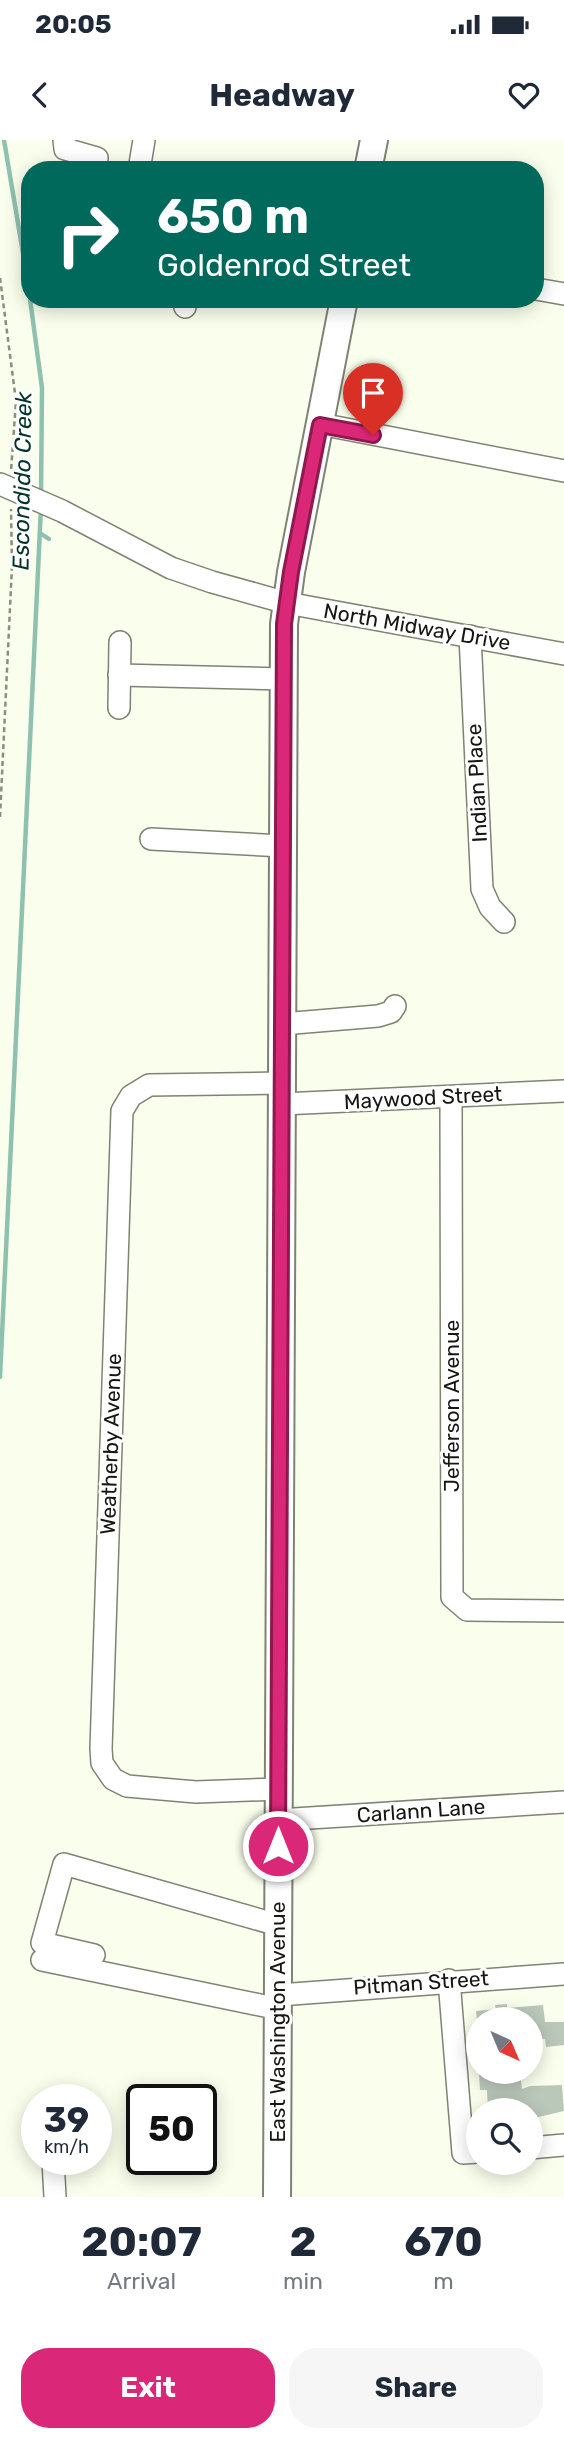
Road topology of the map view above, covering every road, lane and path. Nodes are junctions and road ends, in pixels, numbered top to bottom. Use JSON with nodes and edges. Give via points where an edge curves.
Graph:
{"nodes":[{"id":1,"x":64,"y":140,"type":"edge"},
{"id":2,"x":144,"y":140,"type":"edge"},
{"id":3,"x":373,"y":140,"type":"edge"},
{"id":4,"x":97,"y":156,"type":"edge"},
{"id":5,"x":140,"y":161,"type":"edge"},
{"id":6,"x":370,"y":161,"type":"edge"},
{"id":7,"x":0,"y":278,"type":"edge"},
{"id":8,"x":544,"y":290,"type":"edge"},
{"id":9,"x":564,"y":294,"type":"edge"},
{"id":10,"x":342,"y":308,"type":"edge"},
{"id":11,"x":320,"y":425,"type":"junction"},
{"id":12,"x":564,"y":471,"type":"edge"},
{"id":13,"x":10,"y":488,"type":"edge"},
{"id":14,"x":287,"y":603,"type":"junction"},
{"id":15,"x":470,"y":636,"type":"junction"},
{"id":16,"x":120,"y":642,"type":"dead end"},
{"id":17,"x":564,"y":654,"type":"edge"},
{"id":18,"x":119,"y":675,"type":"junction"},
{"id":19,"x":284,"y":678,"type":"junction"},
{"id":20,"x":119,"y":708,"type":"dead end"},
{"id":21,"x":0,"y":817,"type":"edge"},
{"id":22,"x":151,"y":839,"type":"dead end"},
{"id":23,"x":283,"y":846,"type":"junction"},
{"id":24,"x":504,"y":922,"type":"dead end"},
{"id":25,"x":395,"y":1006,"type":"dead end"},
{"id":26,"x":282,"y":1024,"type":"junction"},
{"id":27,"x":564,"y":1091,"type":"edge"},
{"id":28,"x":282,"y":1093,"type":"junction"},
{"id":29,"x":451,"y":1098,"type":"junction"},
{"id":30,"x":564,"y":1611,"type":"edge"},
{"id":31,"x":278,"y":1789,"type":"junction"},
{"id":32,"x":564,"y":1802,"type":"edge"},
{"id":33,"x":278,"y":1820,"type":"junction"},
{"id":34,"x":278,"y":1925,"type":"junction"},
{"id":35,"x":94,"y":1955,"type":"dead end"},
{"id":36,"x":42,"y":1960,"type":"dead end"},
{"id":37,"x":564,"y":1974,"type":"edge"},
{"id":38,"x":449,"y":1980,"type":"junction"},
{"id":39,"x":279,"y":2002,"type":"junction"},
{"id":40,"x":466,"y":2119,"type":"edge"},
{"id":41,"x":564,"y":2145,"type":"edge"},
{"id":42,"x":543,"y":2147,"type":"edge"},
{"id":43,"x":54,"y":2175,"type":"edge"},
{"id":44,"x":55,"y":2197,"type":"edge"},
{"id":45,"x":277,"y":2197,"type":"edge"}],
"edges":[{"from":1,"to":4,"type":"street","via":[[65,149]]},
{"from":2,"to":5,"type":"street"},
{"from":3,"to":6,"type":"main road"},
{"from":7,"to":13,"type":"path","via":[[16,401]]},
{"from":8,"to":9,"type":"street"},
{"from":10,"to":11,"type":"main road","name":"East Washington Avenue"},
{"from":11,"to":12,"type":"street"},
{"from":11,"to":14,"type":"main road","name":"East Washington Avenue"},
{"from":13,"to":14,"type":"street","name":"North Midway Drive","via":[[171,568]]},
{"from":13,"to":21,"type":"path","via":[[12,566]]},
{"from":14,"to":15,"type":"street","name":"North Midway Drive"},
{"from":14,"to":19,"type":"main road","name":"East Washington Avenue"},
{"from":15,"to":17,"type":"street","name":"North Midway Drive"},
{"from":15,"to":24,"type":"street","name":"Indian Place","via":[[482,889]]},
{"from":16,"to":18,"type":"street"},
{"from":18,"to":19,"type":"street"},
{"from":18,"to":20,"type":"street"},
{"from":19,"to":23,"type":"main road","name":"East Washington Avenue"},
{"from":22,"to":23,"type":"street"},
{"from":23,"to":26,"type":"main road","name":"East Washington Avenue"},
{"from":25,"to":26,"type":"street","via":[[378,1016]]},
{"from":26,"to":28,"type":"main road","name":"East Washington Avenue"},
{"from":27,"to":29,"type":"street","name":"Maywood Street"},
{"from":28,"to":29,"type":"street","name":"Maywood Street"},
{"from":28,"to":31,"type":"main road","name":"East Washington Avenue"},
{"from":28,"to":31,"type":"street","name":"Weatherby Avenue","via":[[149,1085],[131,1096],[122,1111],[102,1749],[102,1763],[113,1779],[127,1786],[197,1792]]},
{"from":29,"to":30,"type":"street","name":"Jefferson Avenue","via":[[452,1597],[467,1610]]},
{"from":31,"to":33,"type":"main road","name":"East Washington Avenue"},
{"from":32,"to":33,"type":"street","name":"Carlann Lane"},
{"from":33,"to":34,"type":"main road","name":"East Washington Avenue"},
{"from":34,"to":35,"type":"street","via":[[64,1864],[42,1943]]},
{"from":34,"to":39,"type":"main road","name":"East Washington Avenue"},
{"from":36,"to":39,"type":"street","name":"Pitman Street"},
{"from":37,"to":38,"type":"street","name":"Pitman Street"},
{"from":38,"to":39,"type":"street","name":"Pitman Street"},
{"from":38,"to":40,"type":"street"},
{"from":39,"to":45,"type":"main road","name":"East Washington Avenue"},
{"from":41,"to":42,"type":"street"},
{"from":43,"to":44,"type":"street"}]}
